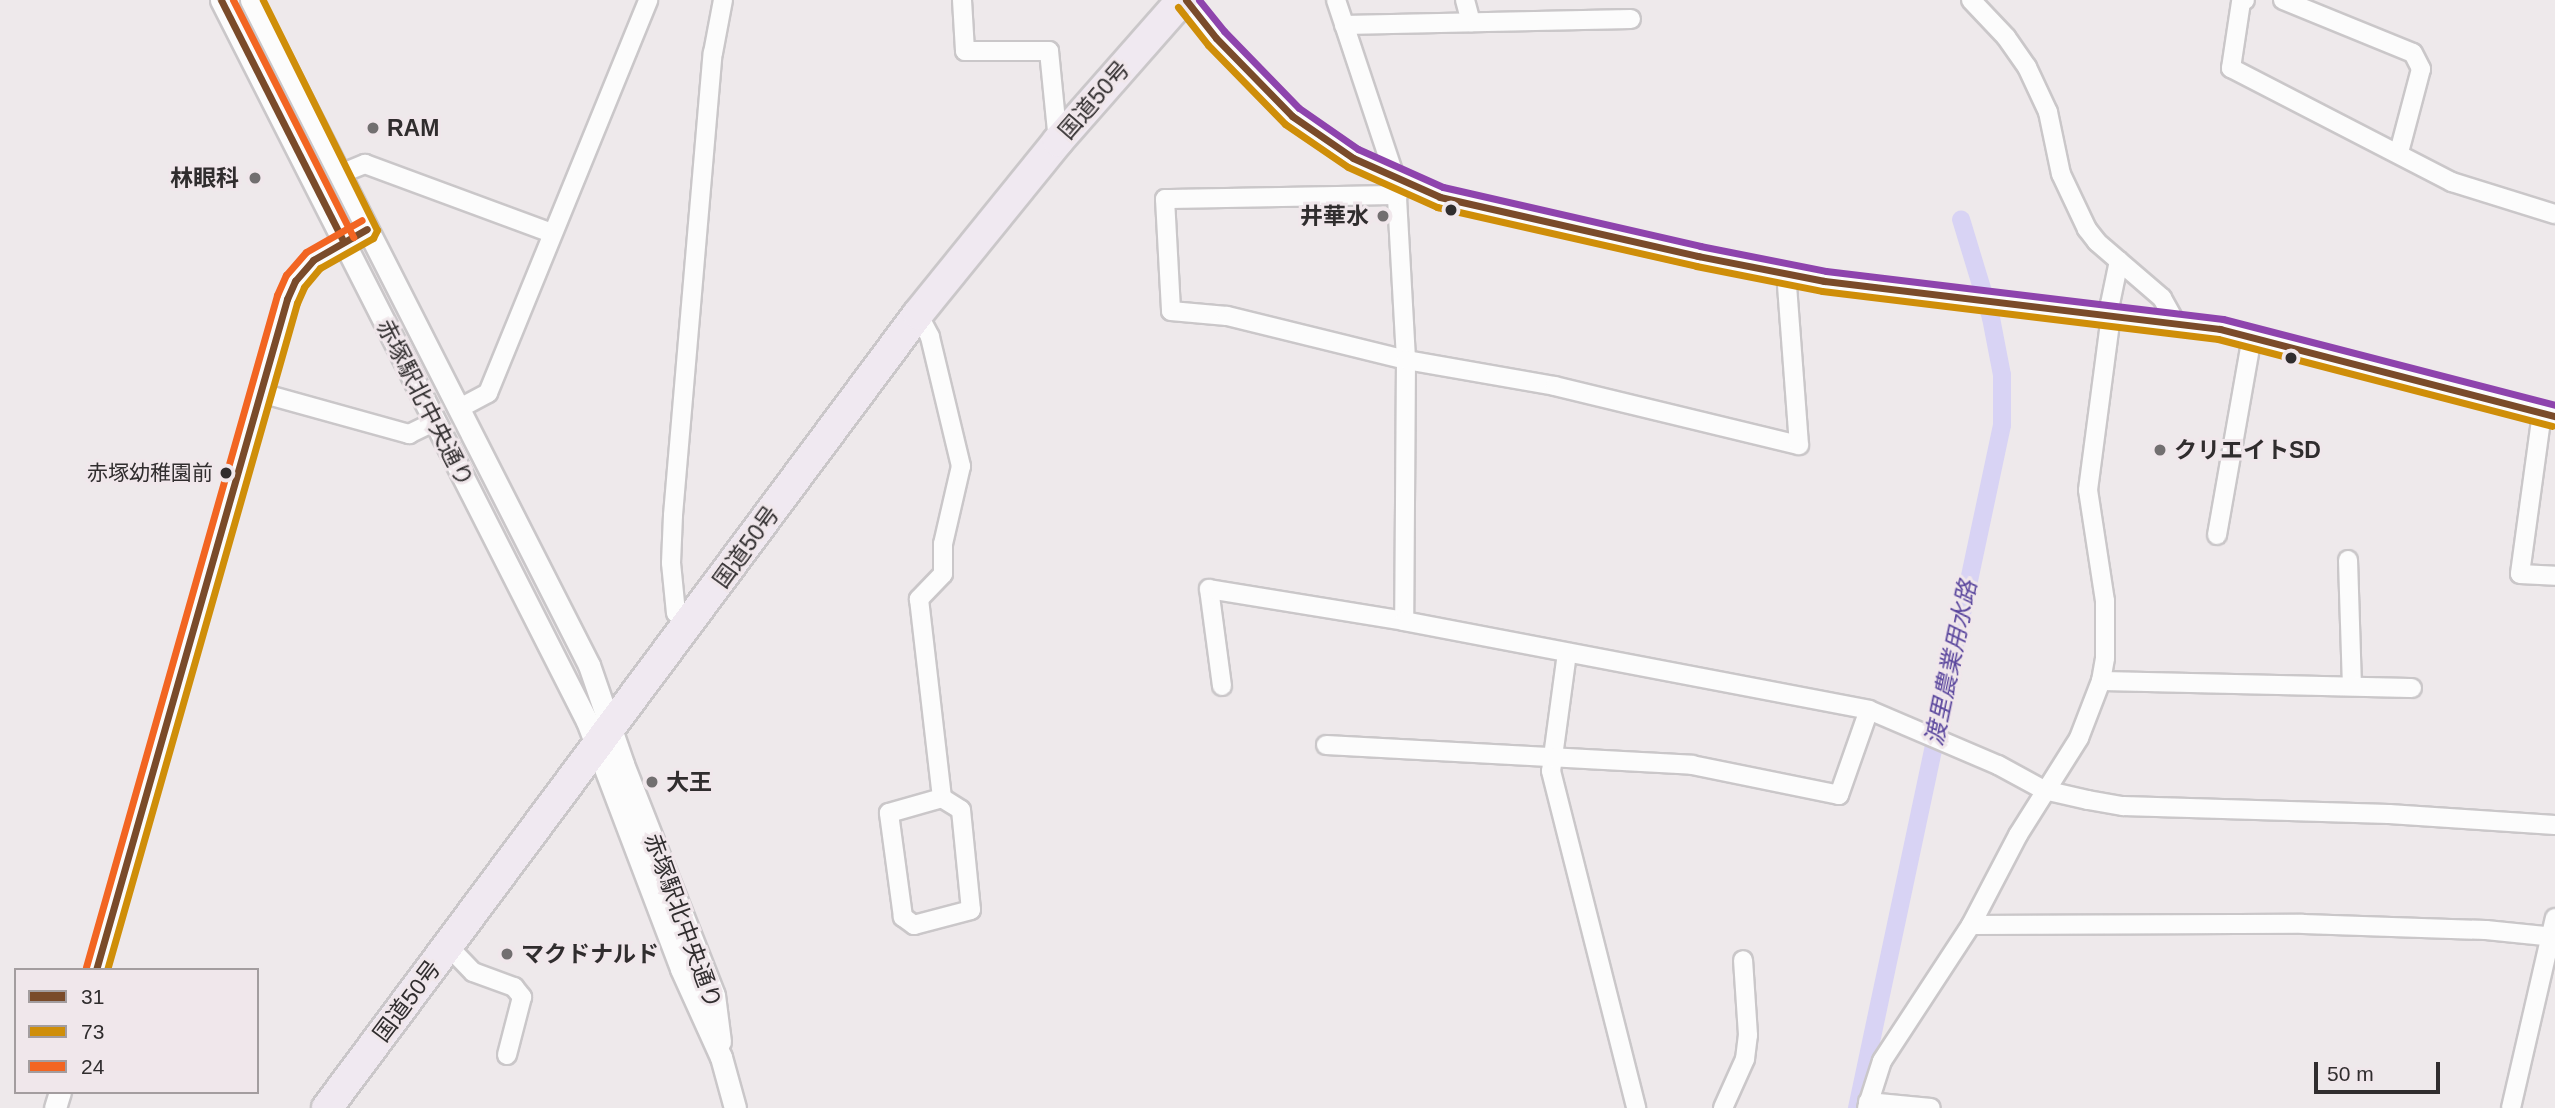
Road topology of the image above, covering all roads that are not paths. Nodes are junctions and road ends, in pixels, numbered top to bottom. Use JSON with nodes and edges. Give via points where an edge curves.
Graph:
{"nodes":[{"id":1,"x":221,"y":0,"type":"edge"},
{"id":2,"x":251,"y":0,"type":"edge"},
{"id":3,"x":649,"y":0,"type":"edge"},
{"id":4,"x":723,"y":0,"type":"edge"},
{"id":5,"x":962,"y":0,"type":"edge"},
{"id":6,"x":1184,"y":0,"type":"edge"},
{"id":7,"x":1336,"y":0,"type":"edge"},
{"id":8,"x":1465,"y":0,"type":"edge"},
{"id":9,"x":1971,"y":0,"type":"edge"},
{"id":10,"x":2245,"y":0,"type":"edge"},
{"id":11,"x":2283,"y":0,"type":"edge"},
{"id":12,"x":1631,"y":19,"type":"dead end"},
{"id":13,"x":1471,"y":22,"type":"junction"},
{"id":14,"x":1344,"y":25,"type":"junction"},
{"id":15,"x":1058,"y":141,"type":"junction"},
{"id":16,"x":2399,"y":152,"type":"junction"},
{"id":17,"x":340,"y":174,"type":"junction"},
{"id":18,"x":1397,"y":187,"type":"junction"},
{"id":19,"x":2555,"y":214,"type":"edge"},
{"id":20,"x":367,"y":229,"type":"junction"},
{"id":21,"x":552,"y":233,"type":"junction"},
{"id":22,"x":344,"y":242,"type":"junction"},
{"id":23,"x":2119,"y":261,"type":"junction"},
{"id":24,"x":1786,"y":274,"type":"junction"},
{"id":25,"x":918,"y":314,"type":"junction"},
{"id":26,"x":2112,"y":316,"type":"junction"},
{"id":27,"x":2176,"y":323,"type":"junction"},
{"id":28,"x":2252,"y":336,"type":"junction"},
{"id":29,"x":1406,"y":360,"type":"junction"},
{"id":30,"x":261,"y":393,"type":"junction"},
{"id":31,"x":458,"y":409,"type":"junction"},
{"id":32,"x":2549,"y":414,"type":"edge"},
{"id":33,"x":434,"y":422,"type":"junction"},
{"id":34,"x":493,"y":478,"type":"junction"},
{"id":35,"x":467,"y":488,"type":"junction"},
{"id":36,"x":2217,"y":535,"type":"dead end"},
{"id":37,"x":2348,"y":559,"type":"dead end"},
{"id":38,"x":2555,"y":576,"type":"edge"},
{"id":39,"x":1404,"y":621,"type":"junction"},
{"id":40,"x":690,"y":623,"type":"junction"},
{"id":41,"x":1567,"y":653,"type":"junction"},
{"id":42,"x":2101,"y":681,"type":"junction"},
{"id":43,"x":2352,"y":685,"type":"junction"},
{"id":44,"x":1222,"y":686,"type":"dead end"},
{"id":45,"x":2412,"y":688,"type":"dead end"},
{"id":46,"x":1869,"y":710,"type":"junction"},
{"id":47,"x":604,"y":737,"type":"junction"},
{"id":48,"x":1326,"y":745,"type":"dead end"},
{"id":49,"x":1553,"y":757,"type":"junction"},
{"id":50,"x":2044,"y":790,"type":"junction"},
{"id":51,"x":943,"y":798,"type":"junction"},
{"id":52,"x":2555,"y":825,"type":"edge"},
{"id":53,"x":2555,"y":918,"type":"edge"},
{"id":54,"x":1971,"y":925,"type":"junction"},
{"id":55,"x":2552,"y":937,"type":"edge"},
{"id":56,"x":448,"y":946,"type":"junction"},
{"id":57,"x":1744,"y":960,"type":"dead end"},
{"id":58,"x":97,"y":968,"type":"edge"},
{"id":59,"x":507,"y":1055,"type":"dead end"},
{"id":60,"x":1867,"y":1105,"type":"edge"},
{"id":61,"x":327,"y":1108,"type":"edge"},
{"id":62,"x":735,"y":1108,"type":"edge"},
{"id":63,"x":1636,"y":1108,"type":"edge"},
{"id":64,"x":1724,"y":1108,"type":"edge"},
{"id":65,"x":1931,"y":1108,"type":"edge"},
{"id":66,"x":2511,"y":1108,"type":"edge"}],
"edges":[{"from":1,"to":22,"type":"street","name":"赤塚駅北中央通り"},
{"from":2,"to":17,"type":"street","name":"赤塚駅北中央通り"},
{"from":3,"to":21,"type":"street"},
{"from":4,"to":40,"type":"street","via":[[713,54],[673,515],[676,613]]},
{"from":5,"to":15,"type":"street","via":[[965,51],[1049,51]]},
{"from":6,"to":15,"type":"highway","name":"国道50号"},
{"from":6,"to":18,"type":"street","via":[[1292,116]]},
{"from":7,"to":14,"type":"street"},
{"from":8,"to":13,"type":"street"},
{"from":9,"to":23,"type":"street","via":[[2027,67],[2048,112],[2061,174],[2075,208],[2097,242]]},
{"from":10,"to":16,"type":"street","via":[[2241,2],[2231,68]]},
{"from":11,"to":16,"type":"street","via":[[2413,53],[2421,69]]},
{"from":12,"to":13,"type":"street"},
{"from":13,"to":14,"type":"street"},
{"from":14,"to":18,"type":"street"},
{"from":15,"to":25,"type":"highway","name":"国道50号"},
{"from":16,"to":19,"type":"street","via":[[2452,182]]},
{"from":17,"to":20,"type":"street","name":"赤塚駅北中央通り"},
{"from":17,"to":21,"type":"street","via":[[365,164]]},
{"from":18,"to":24,"type":"street"},
{"from":18,"to":29,"type":"street"},
{"from":18,"to":29,"type":"street","via":[[1165,199],[1171,311],[1227,316]]},
{"from":20,"to":22,"type":"street"},
{"from":20,"to":31,"type":"street","name":"赤塚駅北中央通り"},
{"from":21,"to":31,"type":"street","via":[[488,393]]},
{"from":22,"to":30,"type":"street","via":[[313,260],[295,281]]},
{"from":22,"to":33,"type":"street","name":"赤塚駅北中央通り"},
{"from":23,"to":26,"type":"street"},
{"from":23,"to":27,"type":"street","via":[[2162,298]]},
{"from":24,"to":26,"type":"street"},
{"from":24,"to":29,"type":"street","via":[[1799,444],[1555,386]]},
{"from":25,"to":40,"type":"highway","name":"国道50号"},
{"from":25,"to":51,"type":"street","via":[[930,337],[961,466],[943,544],[943,574],[919,599]]},
{"from":26,"to":27,"type":"street"},
{"from":26,"to":42,"type":"street","via":[[2088,490],[2105,601]]},
{"from":27,"to":28,"type":"street"},
{"from":28,"to":32,"type":"street"},
{"from":28,"to":36,"type":"street"},
{"from":29,"to":39,"type":"street"},
{"from":30,"to":33,"type":"street","via":[[409,434]]},
{"from":30,"to":58,"type":"street"},
{"from":31,"to":34,"type":"street","name":"赤塚駅北中央通り"},
{"from":32,"to":38,"type":"street","via":[[2520,574]]},
{"from":33,"to":35,"type":"street","name":"赤塚駅北中央通り"},
{"from":34,"to":35,"type":"street"},
{"from":34,"to":47,"type":"street","name":"赤塚駅北中央通り","via":[[589,665]]},
{"from":35,"to":47,"type":"street","name":"赤塚駅北中央通り","via":[[576,697]]},
{"from":37,"to":43,"type":"street"},
{"from":39,"to":41,"type":"street"},
{"from":39,"to":44,"type":"street","via":[[1209,589]]},
{"from":40,"to":47,"type":"highway","name":"国道50号"},
{"from":41,"to":46,"type":"street"},
{"from":41,"to":49,"type":"street"},
{"from":42,"to":43,"type":"street"},
{"from":42,"to":50,"type":"street","via":[[2079,738]]},
{"from":43,"to":45,"type":"street"},
{"from":46,"to":49,"type":"street","via":[[1839,795],[1692,765]]},
{"from":46,"to":50,"type":"street"},
{"from":47,"to":56,"type":"highway","name":"国道50号"},
{"from":47,"to":62,"type":"street","name":"赤塚駅北中央通り","via":[[714,995],[721,1057]]},
{"from":48,"to":49,"type":"street"},
{"from":49,"to":63,"type":"street","via":[[1551,771]]},
{"from":50,"to":52,"type":"street","via":[[2123,806],[2389,814]]},
{"from":50,"to":54,"type":"street"},
{"from":51,"to":51,"type":"street","via":[[961,810],[971,910],[914,925],[903,917],[889,813]]},
{"from":53,"to":55,"type":"street"},
{"from":54,"to":55,"type":"street","via":[[2303,924],[2486,930]]},
{"from":54,"to":60,"type":"street","via":[[1881,1061]]},
{"from":55,"to":66,"type":"street"},
{"from":56,"to":59,"type":"street","via":[[473,972],[514,987],[522,997]]},
{"from":56,"to":61,"type":"highway","name":"国道50号"},
{"from":57,"to":64,"type":"street","via":[[1745,1059]]},
{"from":60,"to":65,"type":"street"}]}
